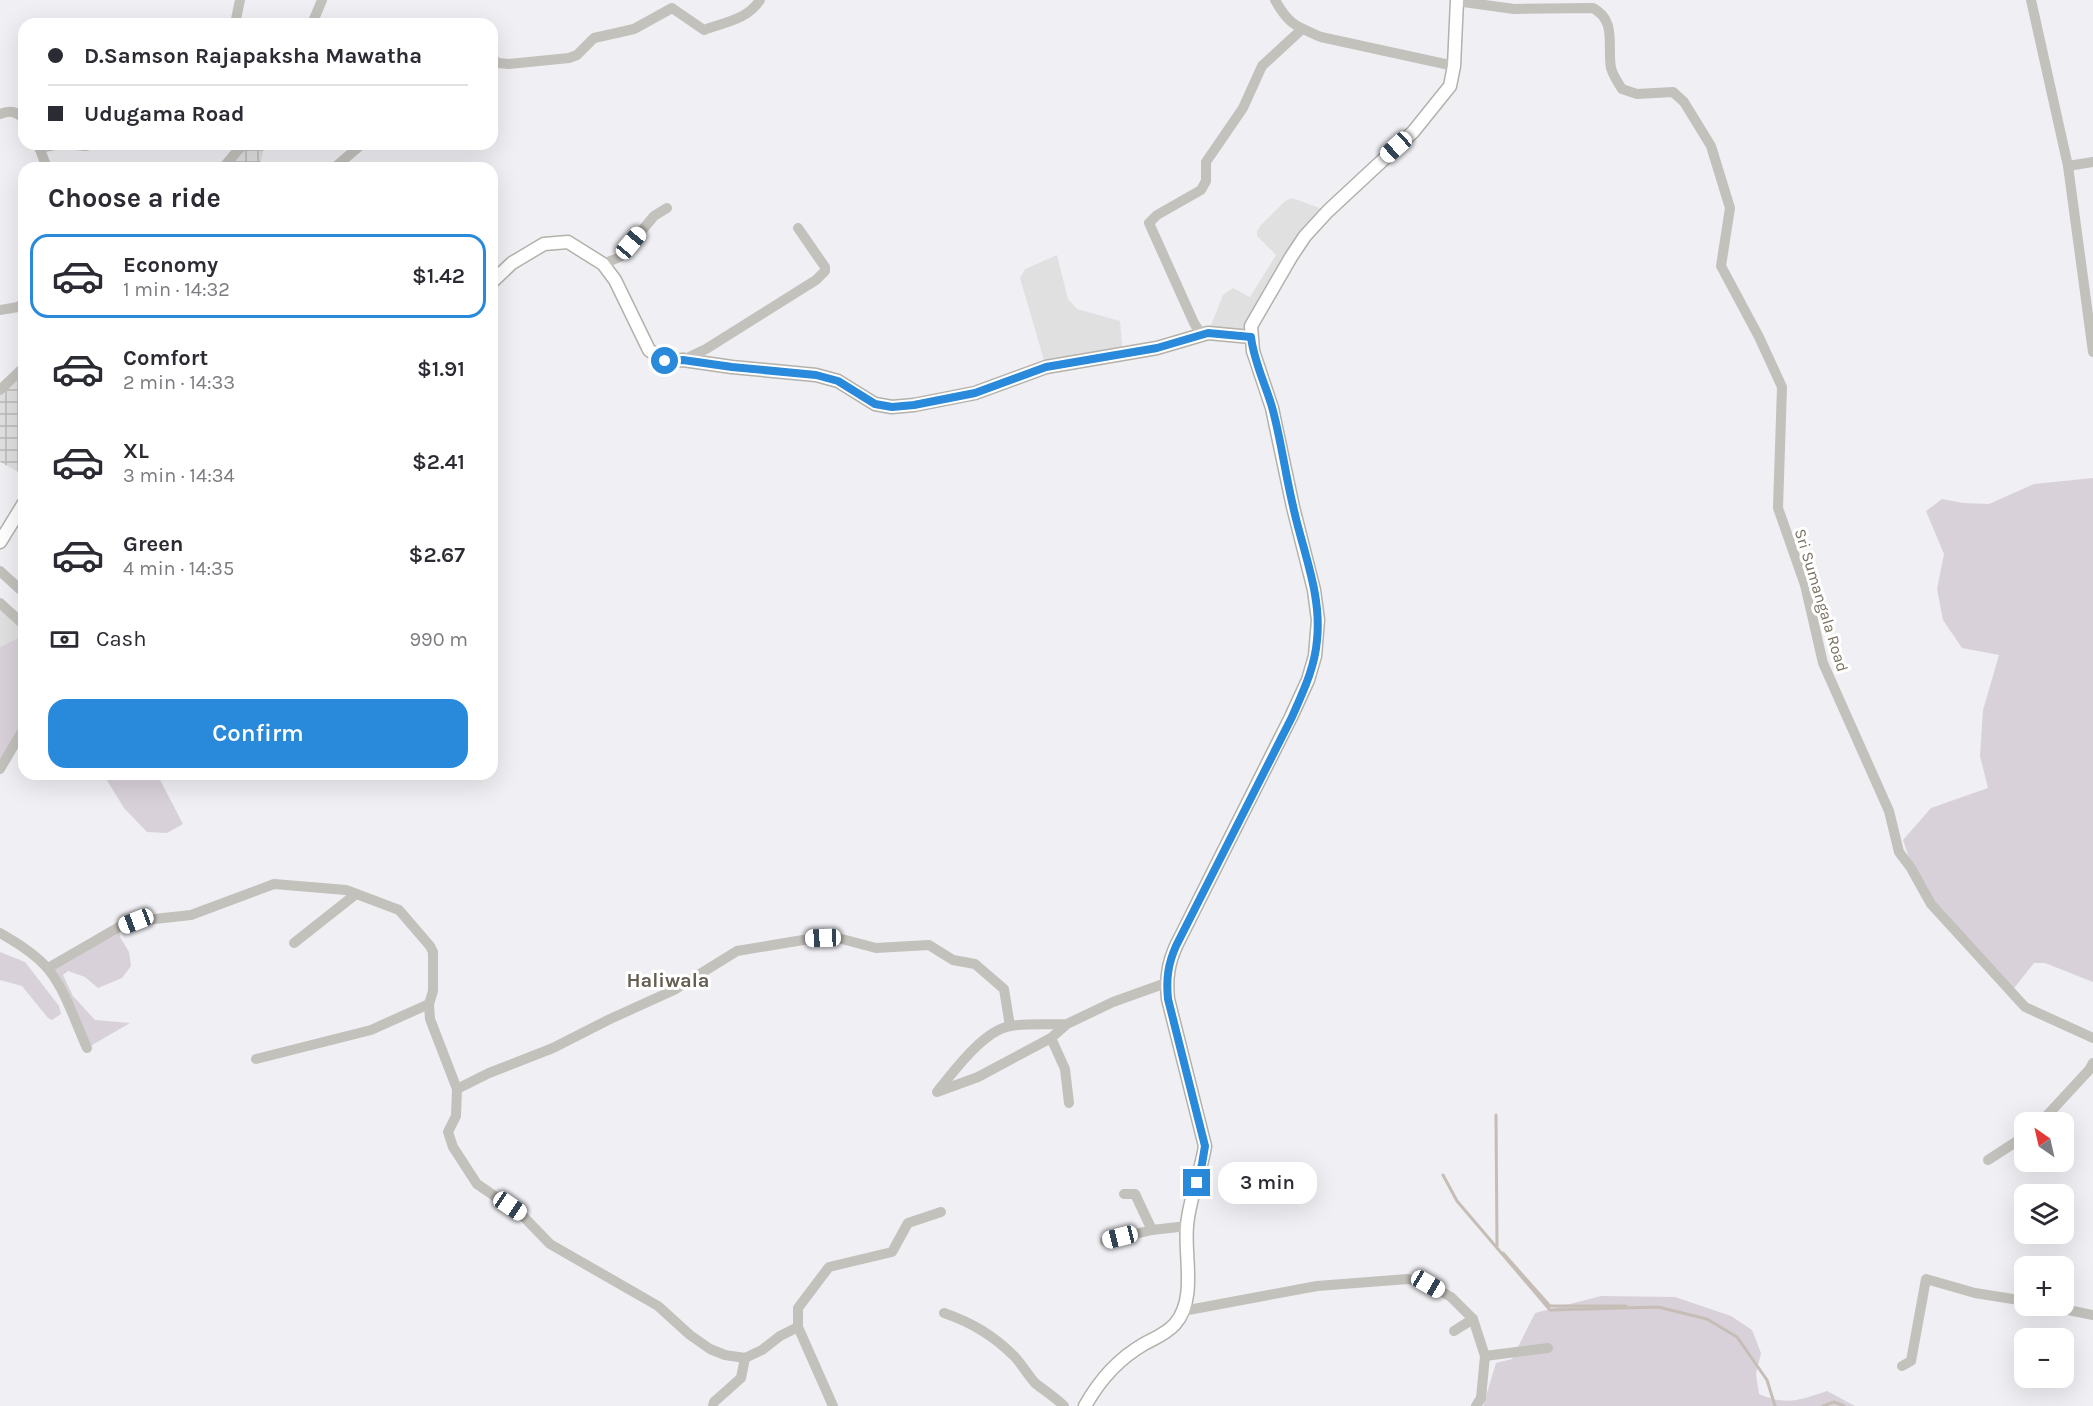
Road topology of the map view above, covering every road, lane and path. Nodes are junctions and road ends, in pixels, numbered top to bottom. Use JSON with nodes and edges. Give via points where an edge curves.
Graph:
{"nodes":[{"id":1,"x":240,"y":0,"type":"edge"},
{"id":2,"x":322,"y":0,"type":"edge"},
{"id":3,"x":760,"y":0,"type":"edge"},
{"id":4,"x":1275,"y":0,"type":"edge"},
{"id":5,"x":1456,"y":0,"type":"edge"},
{"id":6,"x":2031,"y":0,"type":"edge"},
{"id":7,"x":236,"y":18,"type":"edge"},
{"id":8,"x":314,"y":18,"type":"edge"},
{"id":9,"x":1301,"y":30,"type":"junction"},
{"id":10,"x":498,"y":63,"type":"edge"},
{"id":11,"x":1454,"y":66,"type":"junction"},
{"id":12,"x":0,"y":114,"type":"edge"},
{"id":13,"x":18,"y":114,"type":"edge"},
{"id":14,"x":238,"y":150,"type":"edge"},
{"id":15,"x":355,"y":150,"type":"edge"},
{"id":16,"x":228,"y":162,"type":"edge"},
{"id":17,"x":341,"y":162,"type":"edge"},
{"id":18,"x":2093,"y":162,"type":"edge"},
{"id":19,"x":2067,"y":166,"type":"junction"},
{"id":20,"x":667,"y":208,"type":"dead end"},
{"id":21,"x":798,"y":228,"type":"dead end"},
{"id":22,"x":603,"y":264,"type":"junction"},
{"id":23,"x":498,"y":276,"type":"edge"},
{"id":24,"x":18,"y":307,"type":"edge"},
{"id":25,"x":0,"y":310,"type":"edge"},
{"id":26,"x":1208,"y":333,"type":"junction"},
{"id":27,"x":1251,"y":337,"type":"junction"},
{"id":28,"x":2093,"y":352,"type":"edge"},
{"id":29,"x":683,"y":360,"type":"junction"},
{"id":30,"x":18,"y":373,"type":"edge"},
{"id":31,"x":0,"y":390,"type":"edge"},
{"id":32,"x":18,"y":513,"type":"edge"},
{"id":33,"x":0,"y":542,"type":"edge"},
{"id":34,"x":0,"y":571,"type":"edge"},
{"id":35,"x":18,"y":588,"type":"edge"},
{"id":36,"x":0,"y":603,"type":"edge"},
{"id":37,"x":18,"y":620,"type":"edge"},
{"id":38,"x":18,"y":738,"type":"edge"},
{"id":39,"x":0,"y":769,"type":"edge"},
{"id":40,"x":357,"y":894,"type":"junction"},
{"id":41,"x":0,"y":933,"type":"edge"},
{"id":42,"x":294,"y":943,"type":"dead end"},
{"id":43,"x":48,"y":968,"type":"junction"},
{"id":44,"x":1166,"y":984,"type":"junction"},
{"id":45,"x":429,"y":1004,"type":"junction"},
{"id":46,"x":1067,"y":1024,"type":"junction"},
{"id":47,"x":1010,"y":1026,"type":"junction"},
{"id":48,"x":1051,"y":1038,"type":"junction"},
{"id":49,"x":2093,"y":1038,"type":"edge"},
{"id":50,"x":87,"y":1048,"type":"dead end"},
{"id":51,"x":256,"y":1059,"type":"dead end"},
{"id":52,"x":2093,"y":1063,"type":"edge"},
{"id":53,"x":457,"y":1089,"type":"junction"},
{"id":54,"x":1069,"y":1103,"type":"dead end"},
{"id":55,"x":2050,"y":1112,"type":"edge"},
{"id":56,"x":2014,"y":1143,"type":"edge"},
{"id":57,"x":1988,"y":1160,"type":"dead end"},
{"id":58,"x":1124,"y":1194,"type":"dead end"},
{"id":59,"x":941,"y":1212,"type":"dead end"},
{"id":60,"x":1187,"y":1226,"type":"junction"},
{"id":61,"x":1152,"y":1230,"type":"junction"},
{"id":62,"x":1105,"y":1241,"type":"dead end"},
{"id":63,"x":2014,"y":1299,"type":"edge"},
{"id":64,"x":1183,"y":1311,"type":"junction"},
{"id":65,"x":2074,"y":1311,"type":"edge"},
{"id":66,"x":944,"y":1313,"type":"dead end"},
{"id":67,"x":2093,"y":1315,"type":"edge"},
{"id":68,"x":1473,"y":1319,"type":"junction"},
{"id":69,"x":798,"y":1327,"type":"junction"},
{"id":70,"x":1454,"y":1331,"type":"dead end"},
{"id":71,"x":1548,"y":1348,"type":"dead end"},
{"id":72,"x":1485,"y":1356,"type":"junction"},
{"id":73,"x":745,"y":1358,"type":"junction"},
{"id":74,"x":1902,"y":1366,"type":"dead end"},
{"id":75,"x":713,"y":1406,"type":"edge"},
{"id":76,"x":833,"y":1406,"type":"edge"},
{"id":77,"x":1064,"y":1406,"type":"edge"},
{"id":78,"x":1085,"y":1406,"type":"edge"},
{"id":79,"x":1476,"y":1406,"type":"edge"}],
"edges":[{"from":1,"to":7,"type":"street"},
{"from":2,"to":8,"type":"street"},
{"from":3,"to":10,"type":"street","via":[[744,16],[704,30],[672,8],[634,29],[594,38],[569,58]]},
{"from":4,"to":9,"type":"street","via":[[1284,17]]},
{"from":5,"to":11,"type":"main road"},
{"from":5,"to":49,"type":"street","name":"Sri Sumangala Road","via":[[1514,9],[1593,8],[1603,13],[1608,22],[1611,70],[1622,89],[1636,94],[1673,92],[1684,102],[1711,146],[1730,208],[1721,266],[1782,387],[1778,508],[1805,585],[1823,663],[1889,811],[1899,852],[1931,903],[2025,1007]]},
{"from":6,"to":19,"type":"street"},
{"from":9,"to":11,"type":"street","via":[[1335,42]]},
{"from":9,"to":26,"type":"street","via":[[1262,66],[1243,108],[1206,162],[1206,181],[1201,190],[1149,223],[1194,323],[1199,332]]},
{"from":11,"to":27,"type":"main road","via":[[1450,86],[1413,132],[1305,236],[1260,308],[1251,326]]},
{"from":12,"to":13,"type":"street"},
{"from":14,"to":16,"type":"street"},
{"from":15,"to":17,"type":"street"},
{"from":18,"to":19,"type":"street"},
{"from":19,"to":28,"type":"street"},
{"from":20,"to":22,"type":"street","via":[[654,216],[620,256]]},
{"from":21,"to":29,"type":"street","via":[[825,271]]},
{"from":22,"to":23,"type":"main road","via":[[568,242],[544,244]]},
{"from":22,"to":29,"type":"main road","via":[[615,280],[649,350],[665,361]]},
{"from":24,"to":25,"type":"street"},
{"from":26,"to":27,"type":"main road"},
{"from":26,"to":29,"type":"main road","via":[[1157,348],[1046,367],[975,393],[892,407],[875,404],[838,381],[816,375]]},
{"from":27,"to":44,"type":"main road","via":[[1272,408],[1314,590],[1317,640],[1308,680],[1292,717],[1176,946]]},
{"from":30,"to":31,"type":"street"},
{"from":32,"to":33,"type":"main road"},
{"from":34,"to":35,"type":"street"},
{"from":36,"to":37,"type":"street"},
{"from":38,"to":39,"type":"street"},
{"from":40,"to":42,"type":"street"},
{"from":40,"to":43,"type":"street","via":[[274,884],[191,915],[136,921],[119,927]]},
{"from":40,"to":45,"type":"street","via":[[399,910],[430,946],[433,991]]},
{"from":41,"to":43,"type":"street"},
{"from":43,"to":50,"type":"street"},
{"from":44,"to":46,"type":"street","via":[[1113,1002]]},
{"from":44,"to":60,"type":"main road","via":[[1205,1146]]},
{"from":45,"to":51,"type":"street","via":[[370,1030]]},
{"from":45,"to":53,"type":"street","via":[[430,1019]]},
{"from":46,"to":47,"type":"street"},
{"from":46,"to":48,"type":"street"},
{"from":47,"to":48,"type":"street","via":[[994,1032],[937,1092],[978,1077]]},
{"from":47,"to":53,"type":"street","via":[[1004,989],[975,964],[953,960],[929,945],[876,948],[838,938],[809,939],[737,951],[674,990]]},
{"from":48,"to":54,"type":"street","via":[[1065,1069]]},
{"from":52,"to":55,"type":"street"},
{"from":53,"to":73,"type":"street","via":[[456,1116],[448,1132],[453,1148],[477,1184],[521,1214],[550,1244],[657,1306],[710,1349]]},
{"from":56,"to":57,"type":"street"},
{"from":58,"to":61,"type":"street","via":[[1135,1194]]},
{"from":59,"to":69,"type":"street","via":[[908,1223],[892,1252],[829,1267],[798,1308]]},
{"from":60,"to":61,"type":"street"},
{"from":60,"to":64,"type":"main road","via":[[1187,1290]]},
{"from":61,"to":62,"type":"street"},
{"from":63,"to":74,"type":"street","via":[[1926,1279],[1911,1361]]},
{"from":64,"to":68,"type":"street","via":[[1317,1286],[1408,1279],[1428,1284],[1451,1297]]},
{"from":64,"to":78,"type":"main road","via":[[1164,1334],[1125,1356],[1109,1371]]},
{"from":65,"to":67,"type":"street"},
{"from":66,"to":77,"type":"street","via":[[968,1321],[992,1336],[1035,1382]]},
{"from":68,"to":70,"type":"street"},
{"from":68,"to":72,"type":"street"},
{"from":69,"to":73,"type":"street"},
{"from":69,"to":76,"type":"street"},
{"from":71,"to":72,"type":"street"},
{"from":72,"to":79,"type":"street","via":[[1481,1398]]},
{"from":73,"to":75,"type":"street","via":[[741,1378]]}]}
